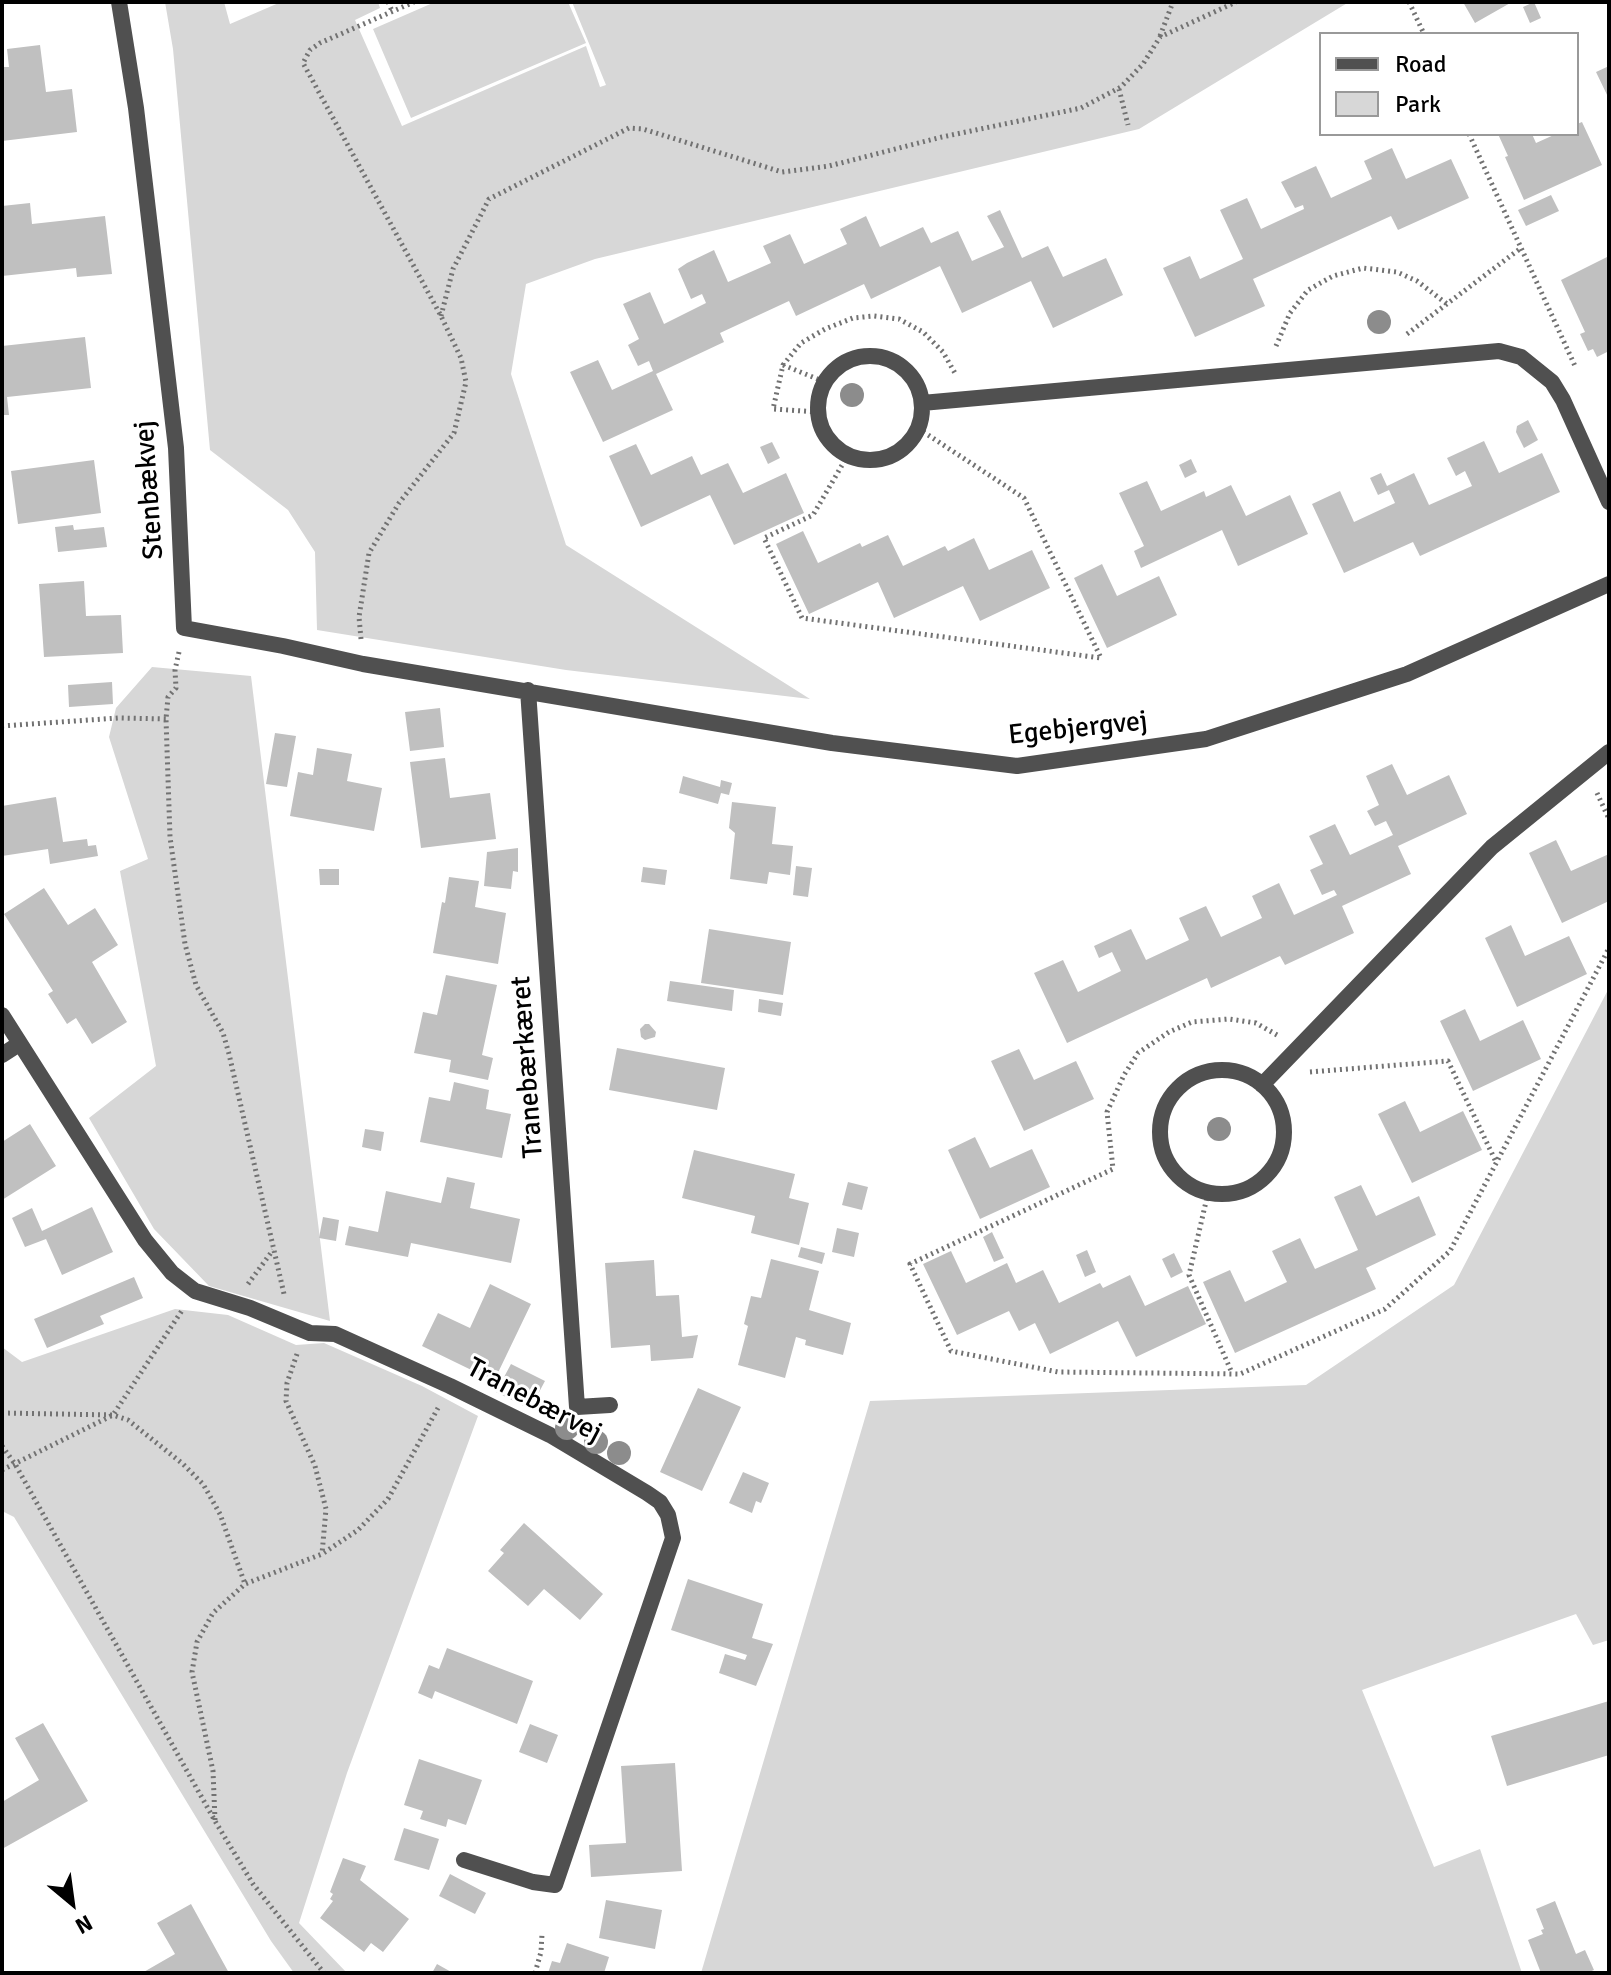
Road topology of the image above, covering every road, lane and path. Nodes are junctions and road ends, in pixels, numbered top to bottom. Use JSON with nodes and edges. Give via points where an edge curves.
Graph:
{"nodes":[{"id":1,"x":119,"y":2,"type":"edge"},
{"id":2,"x":388,"y":2,"type":"edge"},
{"id":3,"x":414,"y":2,"type":"edge"},
{"id":4,"x":1173,"y":2,"type":"edge"},
{"id":5,"x":1236,"y":2,"type":"edge"},
{"id":6,"x":1409,"y":2,"type":"edge"},
{"id":7,"x":392,"y":11,"type":"junction"},
{"id":8,"x":1423,"y":32,"type":"edge"},
{"id":9,"x":1160,"y":37,"type":"junction"},
{"id":10,"x":1119,"y":89,"type":"junction"},
{"id":11,"x":1128,"y":125,"type":"dead end"},
{"id":12,"x":1470,"y":136,"type":"edge"},
{"id":13,"x":1521,"y":248,"type":"junction"},
{"id":14,"x":1447,"y":304,"type":"junction"},
{"id":15,"x":441,"y":316,"type":"junction"},
{"id":16,"x":1276,"y":350,"type":"dead end"},
{"id":17,"x":1368,"y":363,"type":"junction"},
{"id":18,"x":783,"y":365,"type":"junction"},
{"id":19,"x":1578,"y":373,"type":"dead end"},
{"id":20,"x":825,"y":382,"type":"junction"},
{"id":21,"x":960,"y":382,"type":"dead end"},
{"id":22,"x":922,"y":403,"type":"junction"},
{"id":23,"x":818,"y":412,"type":"junction"},
{"id":24,"x":919,"y":428,"type":"junction"},
{"id":25,"x":848,"y":455,"type":"junction"},
{"id":26,"x":1609,"y":502,"type":"edge"},
{"id":27,"x":1609,"y":584,"type":"edge"},
{"id":28,"x":184,"y":628,"type":"junction"},
{"id":29,"x":363,"y":664,"type":"junction"},
{"id":30,"x":528,"y":690,"type":"junction"},
{"id":31,"x":166,"y":719,"type":"junction"},
{"id":32,"x":2,"y":726,"type":"edge"},
{"id":33,"x":1609,"y":752,"type":"edge"},
{"id":34,"x":1609,"y":948,"type":"edge"},
{"id":35,"x":2,"y":1015,"type":"edge"},
{"id":36,"x":19,"y":1044,"type":"junction"},
{"id":37,"x":1296,"y":1050,"type":"junction"},
{"id":38,"x":2,"y":1055,"type":"edge"},
{"id":39,"x":1308,"y":1073,"type":"dead end"},
{"id":40,"x":1262,"y":1085,"type":"junction"},
{"id":41,"x":1497,"y":1162,"type":"junction"},
{"id":42,"x":1208,"y":1193,"type":"junction"},
{"id":43,"x":273,"y":1249,"type":"junction"},
{"id":44,"x":195,"y":1291,"type":"junction"},
{"id":45,"x":235,"y":1303,"type":"junction"},
{"id":46,"x":286,"y":1323,"type":"junction"},
{"id":47,"x":310,"y":1333,"type":"junction"},
{"id":48,"x":1232,"y":1373,"type":"junction"},
{"id":49,"x":450,"y":1386,"type":"junction"},
{"id":50,"x":610,"y":1405,"type":"dead end"},
{"id":51,"x":2,"y":1413,"type":"edge"},
{"id":52,"x":113,"y":1415,"type":"junction"},
{"id":53,"x":2,"y":1446,"type":"edge"},
{"id":54,"x":15,"y":1464,"type":"junction"},
{"id":55,"x":2,"y":1470,"type":"edge"},
{"id":56,"x":322,"y":1554,"type":"junction"},
{"id":57,"x":245,"y":1584,"type":"junction"},
{"id":58,"x":215,"y":1821,"type":"junction"},
{"id":59,"x":464,"y":1860,"type":"dead end"},
{"id":60,"x":542,"y":1934,"type":"dead end"},
{"id":61,"x":324,"y":1973,"type":"edge"},
{"id":62,"x":535,"y":1973,"type":"edge"}],
"edges":[{"from":1,"to":28,"type":"street","name":"Stenbækvej","via":[[174,432]]},
{"from":2,"to":7,"type":"path"},
{"from":3,"to":7,"type":"path"},
{"from":4,"to":9,"type":"path"},
{"from":5,"to":9,"type":"path"},
{"from":6,"to":8,"type":"path"},
{"from":7,"to":15,"type":"path","via":[[320,43],[303,63]]},
{"from":9,"to":10,"type":"path"},
{"from":10,"to":11,"type":"path"},
{"from":10,"to":15,"type":"path","via":[[1081,108],[782,172],[629,128],[489,199],[453,269]]},
{"from":12,"to":13,"type":"path"},
{"from":13,"to":14,"type":"path"},
{"from":13,"to":19,"type":"path"},
{"from":14,"to":16,"type":"path","via":[[1397,272],[1363,268],[1333,276],[1308,290],[1290,313]]},
{"from":14,"to":17,"type":"path"},
{"from":15,"to":29,"type":"path","via":[[466,382],[454,433],[399,503],[369,553],[359,617]]},
{"from":17,"to":22,"type":"street"},
{"from":17,"to":26,"type":"street","via":[[1499,351],[1521,357],[1552,382]]},
{"from":18,"to":20,"type":"path"},
{"from":18,"to":21,"type":"path","via":[[801,343],[825,329],[874,316],[899,319],[923,332],[943,352]]},
{"from":18,"to":23,"type":"path","via":[[773,409]]},
{"from":20,"to":22,"type":"street","via":[[851,359],[886,358],[914,379]]},
{"from":20,"to":23,"type":"street"},
{"from":22,"to":24,"type":"street"},
{"from":23,"to":25,"type":"street","via":[[824,433]]},
{"from":24,"to":25,"type":"street","via":[[897,453],[864,460]]},
{"from":24,"to":25,"type":"path","via":[[1024,498],[1101,658],[802,618],[764,538],[813,515]]},
{"from":27,"to":30,"type":"street","name":"Egebjergvej","via":[[1407,674],[1206,739],[1017,766],[832,743]]},
{"from":28,"to":29,"type":"street"},
{"from":28,"to":31,"type":"path"},
{"from":29,"to":30,"type":"street"},
{"from":30,"to":50,"type":"street","name":"Tranebærkæret","via":[[577,1407]]},
{"from":31,"to":32,"type":"path"},
{"from":31,"to":43,"type":"path","via":[[170,837],[185,944],[196,985],[223,1033]]},
{"from":33,"to":37,"type":"street","via":[[1492,847]]},
{"from":34,"to":41,"type":"path"},
{"from":35,"to":36,"type":"street","name":"Tranebærvej"},
{"from":36,"to":38,"type":"street"},
{"from":36,"to":44,"type":"street","name":"Tranebærvej","via":[[145,1240]]},
{"from":37,"to":40,"type":"street"},
{"from":37,"to":48,"type":"path","via":[[1256,1023],[1229,1019],[1192,1022],[1169,1032],[1138,1053],[1107,1112],[1113,1169],[910,1264],[951,1351],[1058,1372]]},
{"from":39,"to":41,"type":"path","via":[[1448,1061]]},
{"from":40,"to":42,"type":"street","via":[[1274,1097],[1285,1127],[1279,1159],[1258,1184],[1227,1195]]},
{"from":40,"to":42,"type":"street","via":[[1233,1071],[1209,1072],[1186,1081],[1165,1106],[1163,1154],[1182,1180]]},
{"from":41,"to":48,"type":"path","via":[[1450,1251],[1385,1309],[1240,1374]]},
{"from":42,"to":48,"type":"path","via":[[1189,1275]]},
{"from":43,"to":45,"type":"path"},
{"from":43,"to":46,"type":"path"},
{"from":44,"to":45,"type":"street","name":"Tranebærvej"},
{"from":44,"to":52,"type":"path"},
{"from":45,"to":46,"type":"street","name":"Tranebærvej"},
{"from":46,"to":47,"type":"street","name":"Tranebærvej"},
{"from":47,"to":49,"type":"street","name":"Tranebærvej","via":[[335,1334]]},
{"from":47,"to":56,"type":"path","via":[[295,1358],[286,1401],[315,1466],[326,1509]]},
{"from":49,"to":56,"type":"path","via":[[388,1499],[358,1530]]},
{"from":49,"to":59,"type":"street","name":"Tranebærvej","via":[[550,1435],[647,1493],[668,1515],[673,1538],[555,1885]]},
{"from":51,"to":52,"type":"path"},
{"from":52,"to":54,"type":"path"},
{"from":52,"to":57,"type":"path","via":[[134,1425],[203,1484],[220,1514]]},
{"from":53,"to":54,"type":"path"},
{"from":54,"to":55,"type":"path"},
{"from":54,"to":58,"type":"path"},
{"from":56,"to":57,"type":"path"},
{"from":57,"to":58,"type":"path","via":[[213,1613],[197,1642],[192,1672],[213,1771]]},
{"from":58,"to":61,"type":"path","via":[[253,1884]]},
{"from":60,"to":62,"type":"path"}]}
